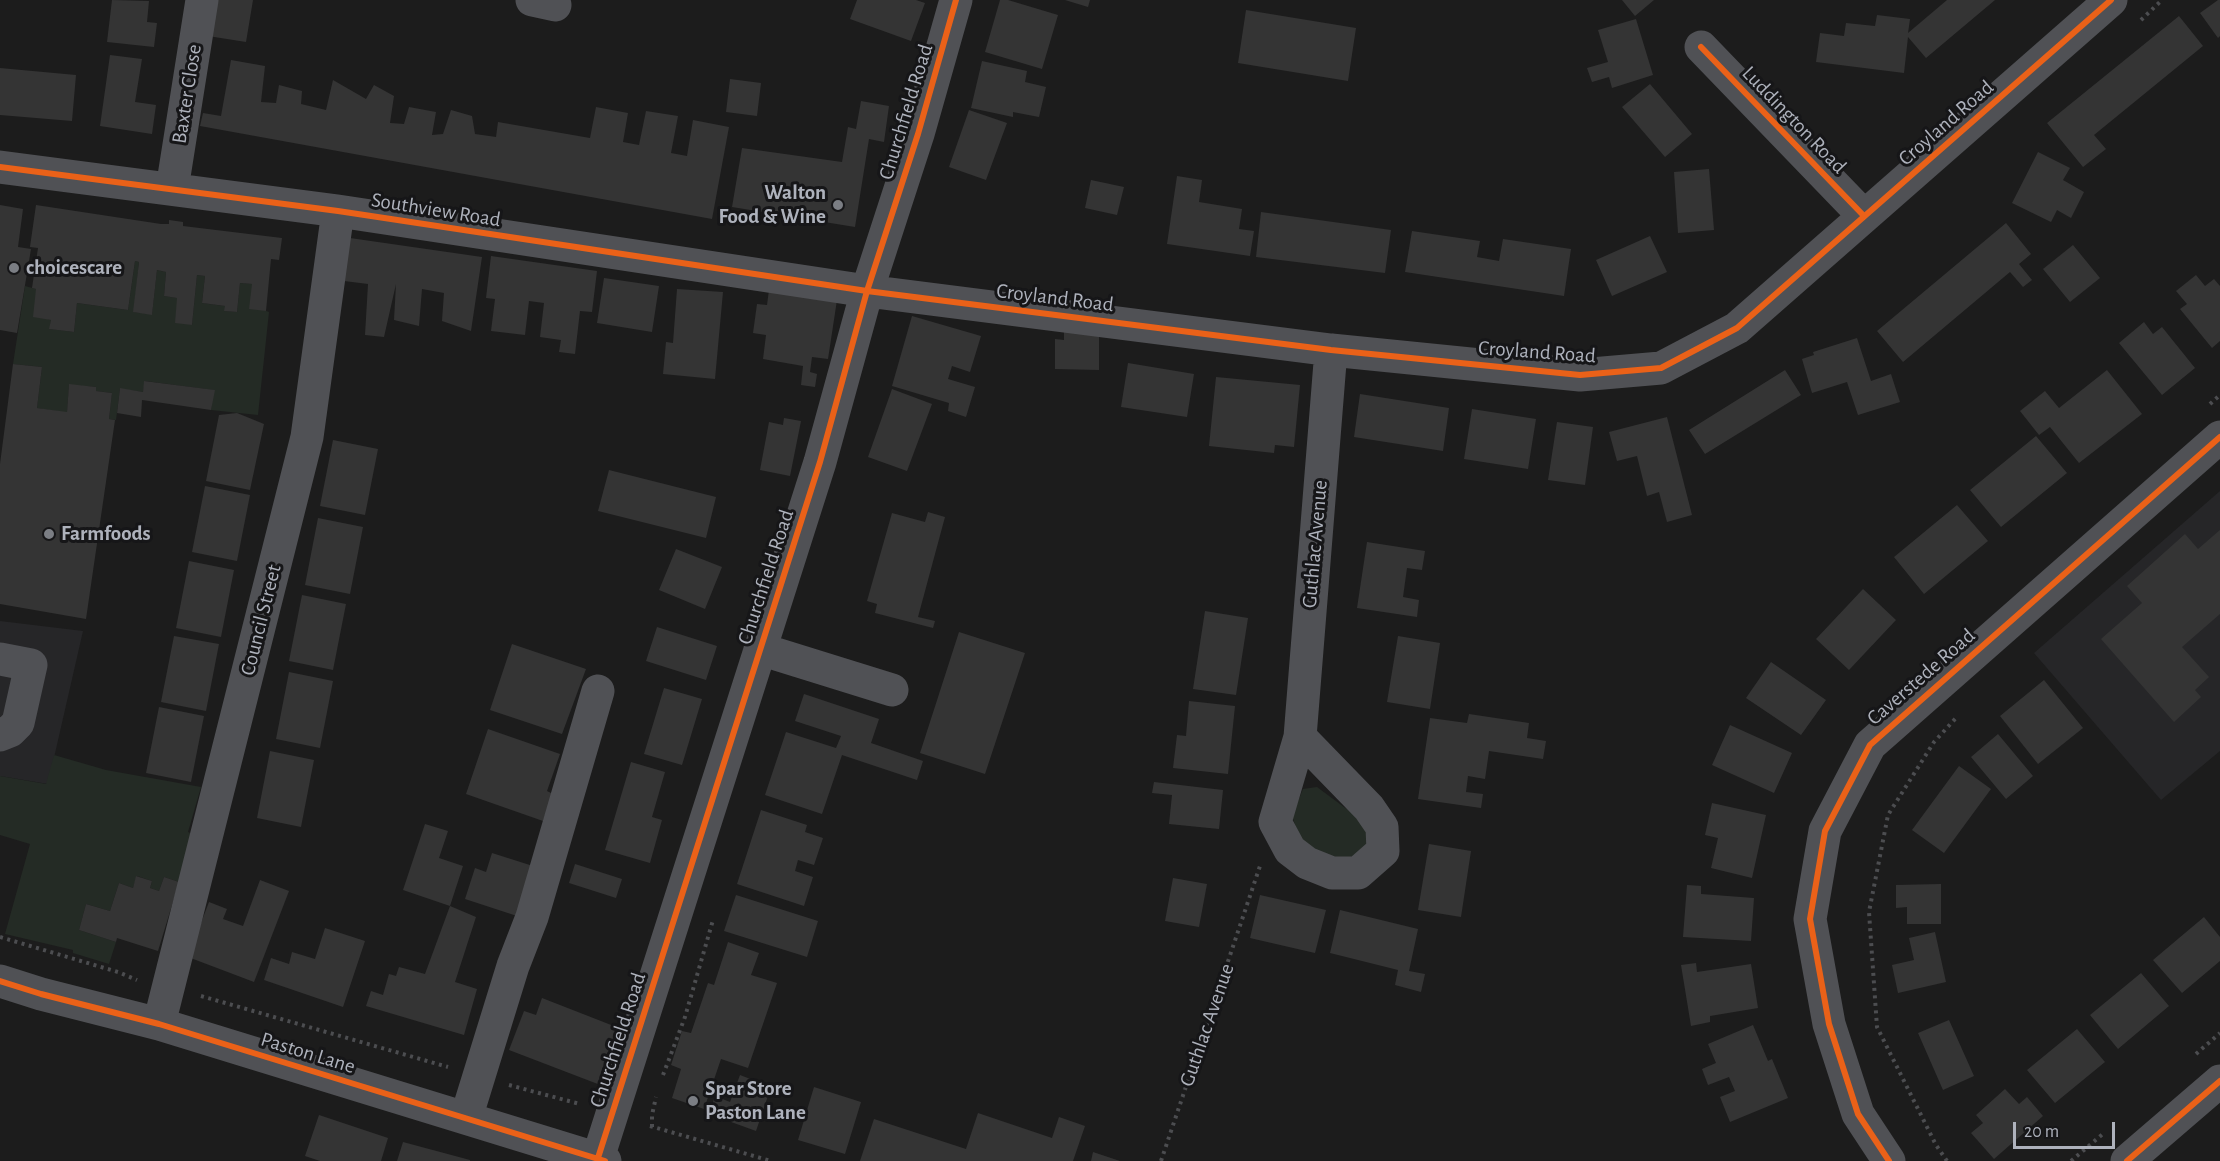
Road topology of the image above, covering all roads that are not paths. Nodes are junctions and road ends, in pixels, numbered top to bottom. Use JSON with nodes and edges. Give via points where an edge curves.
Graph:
{"nodes":[{"id":1,"x":202,"y":0,"type":"edge"},
{"id":2,"x":956,"y":0,"type":"edge"},
{"id":3,"x":2111,"y":0,"type":"edge"},
{"id":4,"x":1701,"y":47,"type":"dead end"},
{"id":5,"x":0,"y":167,"type":"edge"},
{"id":6,"x":172,"y":189,"type":"junction"},
{"id":7,"x":338,"y":212,"type":"junction"},
{"id":8,"x":1864,"y":216,"type":"junction"},
{"id":9,"x":867,"y":291,"type":"junction"},
{"id":10,"x":1331,"y":350,"type":"junction"},
{"id":11,"x":2211,"y":424,"type":"edge"},
{"id":12,"x":760,"y":650,"type":"junction"},
{"id":13,"x":0,"y":659,"type":"edge"},
{"id":14,"x":892,"y":690,"type":"dead end"},
{"id":15,"x":598,"y":691,"type":"dead end"},
{"id":16,"x":0,"y":735,"type":"edge"},
{"id":17,"x":1300,"y":737,"type":"junction"},
{"id":18,"x":0,"y":981,"type":"edge"},
{"id":19,"x":159,"y":1024,"type":"junction"},
{"id":20,"x":2220,"y":1081,"type":"edge"},
{"id":21,"x":466,"y":1118,"type":"junction"},
{"id":22,"x":600,"y":1160,"type":"edge"},
{"id":23,"x":1889,"y":1161,"type":"edge"},
{"id":24,"x":2127,"y":1161,"type":"edge"}],
"edges":[{"from":1,"to":6,"type":"street","name":"Baxter Close"},
{"from":2,"to":9,"type":"street","name":"Churchfield Road"},
{"from":3,"to":8,"type":"street","name":"Croyland Road"},
{"from":4,"to":8,"type":"street","name":"Luddington Road"},
{"from":5,"to":6,"type":"street","name":"Southview Road"},
{"from":6,"to":7,"type":"street","name":"Southview Road"},
{"from":7,"to":9,"type":"street","name":"Southview Road"},
{"from":7,"to":19,"type":"street","name":"Council Street","via":[[306,437]]},
{"from":8,"to":10,"type":"street","name":"Croyland Road","via":[[1737,328],[1661,368],[1580,375]]},
{"from":9,"to":10,"type":"street","name":"Croyland Road"},
{"from":9,"to":12,"type":"street","name":"Churchfield Road","via":[[820,462]]},
{"from":10,"to":17,"type":"street","name":"Guthlac Avenue"},
{"from":11,"to":23,"type":"street","name":"Caverstede Road","via":[[1870,745],[1825,831],[1810,919],[1829,1024],[1858,1114]]},
{"from":12,"to":14,"type":"street"},
{"from":12,"to":22,"type":"street","name":"Churchfield Road"},
{"from":13,"to":16,"type":"street","via":[[31,665],[18,723]]},
{"from":15,"to":21,"type":"street","via":[[532,917]]},
{"from":17,"to":17,"type":"street","name":"Guthlac Avenue","via":[[1369,808],[1382,827],[1383,851],[1358,873],[1332,873],[1307,863],[1290,850],[1275,822]]},
{"from":18,"to":19,"type":"street","name":"Paston Lane"},
{"from":19,"to":21,"type":"street","name":"Paston Lane"},
{"from":20,"to":24,"type":"street"},
{"from":21,"to":22,"type":"street","name":"Paston Lane"}]}
